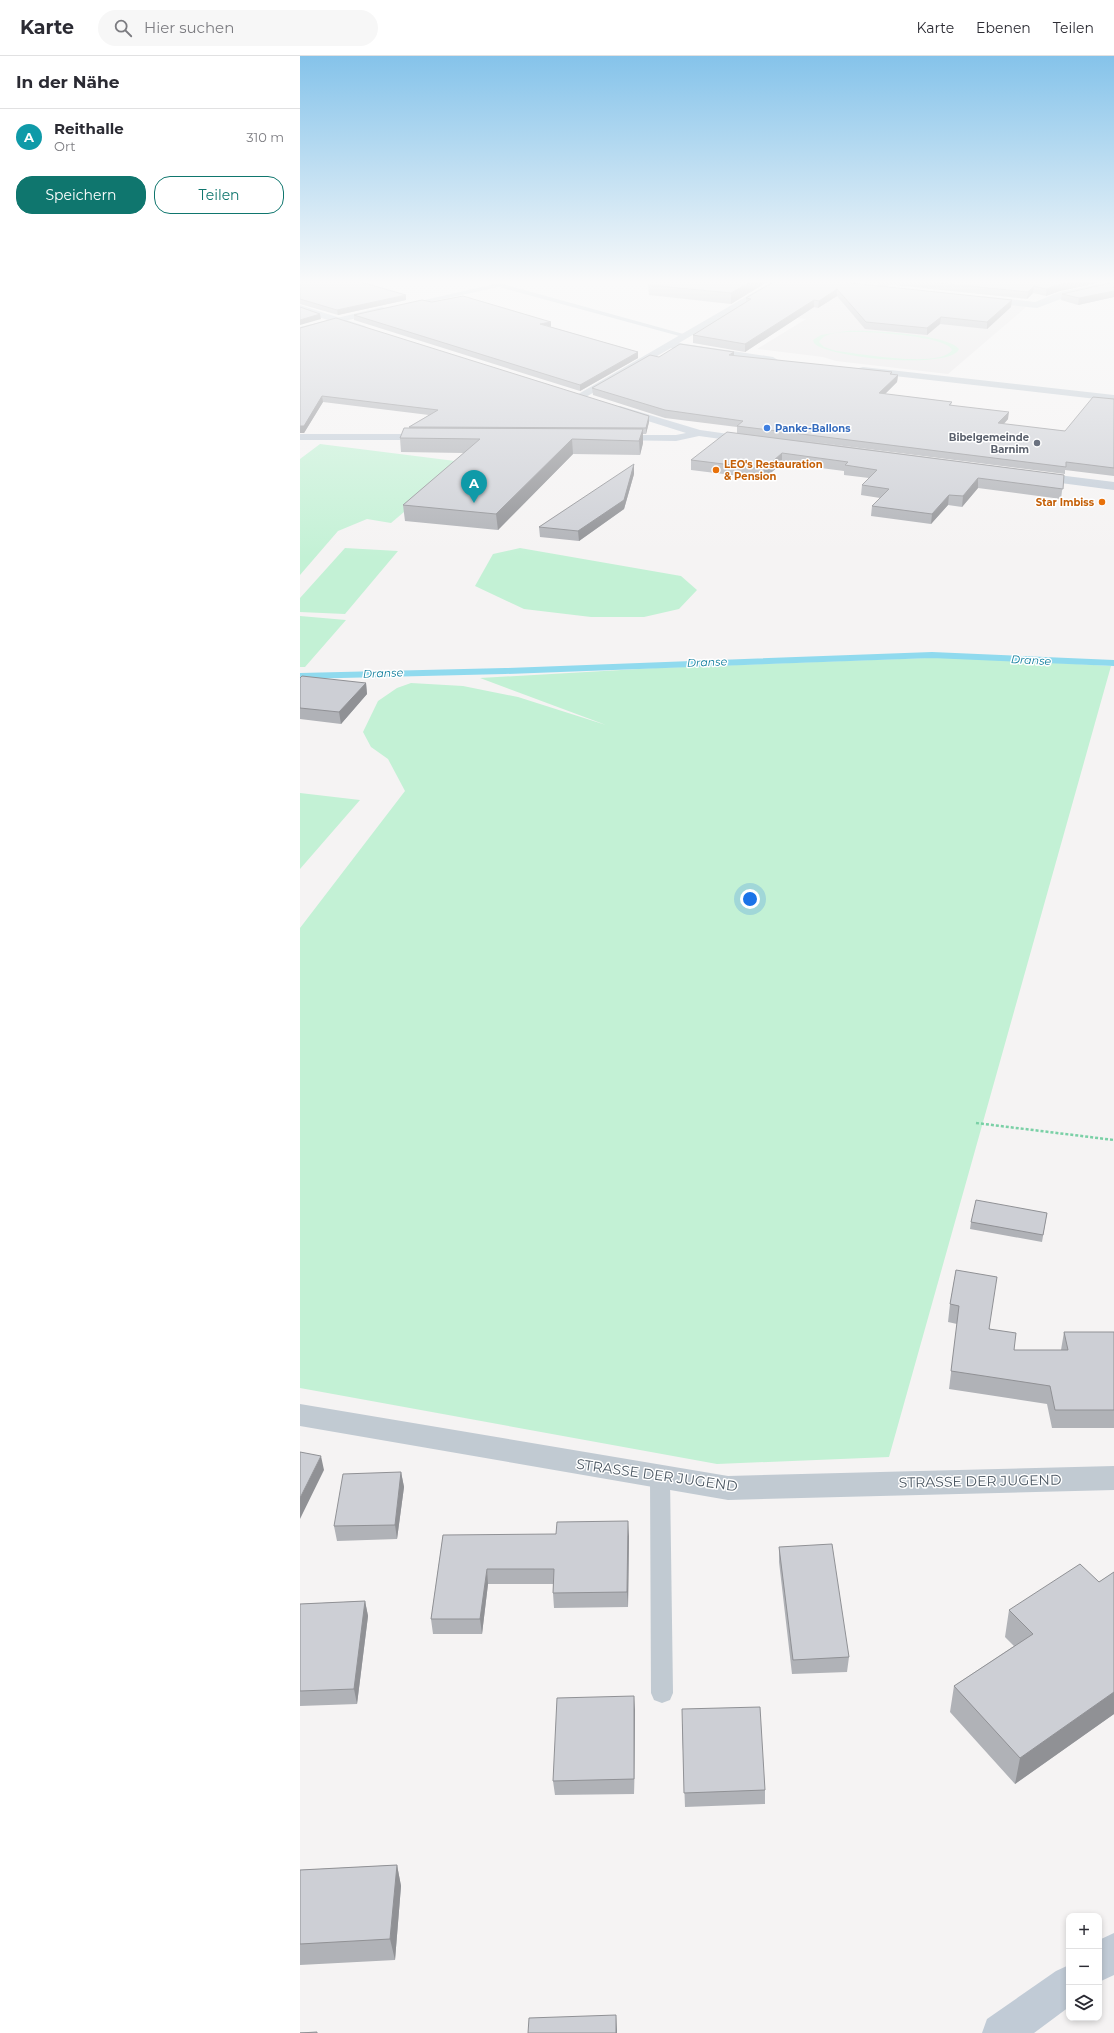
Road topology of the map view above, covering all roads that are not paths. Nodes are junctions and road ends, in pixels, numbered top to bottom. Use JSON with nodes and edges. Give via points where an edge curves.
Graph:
{"nodes":[{"id":1,"x":617,"y":373,"type":"edge"},
{"id":2,"x":890,"y":373,"type":"edge"},
{"id":3,"x":1114,"y":398,"type":"edge"},
{"id":4,"x":594,"y":400,"type":"edge"},
{"id":5,"x":608,"y":405,"type":"edge"},
{"id":6,"x":699,"y":433,"type":"junction"},
{"id":7,"x":300,"y":437,"type":"edge"},
{"id":8,"x":440,"y":438,"type":"edge"},
{"id":9,"x":601,"y":438,"type":"edge"},
{"id":10,"x":763,"y":442,"type":"edge"},
{"id":11,"x":1025,"y":475,"type":"edge"},
{"id":12,"x":1114,"y":486,"type":"edge"},
{"id":13,"x":300,"y":1415,"type":"edge"},
{"id":14,"x":660,"y":1478,"type":"junction"},
{"id":15,"x":1114,"y":1478,"type":"edge"},
{"id":16,"x":662,"y":1693,"type":"dead end"},
{"id":17,"x":1114,"y":1952,"type":"edge"},
{"id":18,"x":1102,"y":1961,"type":"edge"},
{"id":19,"x":1068,"y":1985,"type":"edge"},
{"id":20,"x":1002,"y":2033,"type":"edge"}],
"edges":[{"from":1,"to":4,"type":"street","via":[[576,395]]},
{"from":2,"to":3,"type":"street"},
{"from":5,"to":6,"type":"street"},
{"from":6,"to":9,"type":"street","via":[[676,438]]},
{"from":6,"to":10,"type":"street"},
{"from":7,"to":8,"type":"street"},
{"from":11,"to":12,"type":"street"},
{"from":13,"to":14,"type":"street","name":"STRASSE DER JUGEND"},
{"from":14,"to":15,"type":"street","name":"STRASSE DER JUGEND","via":[[728,1488]]},
{"from":14,"to":16,"type":"lane"},
{"from":17,"to":18,"type":"street"},
{"from":19,"to":20,"type":"street"}]}
